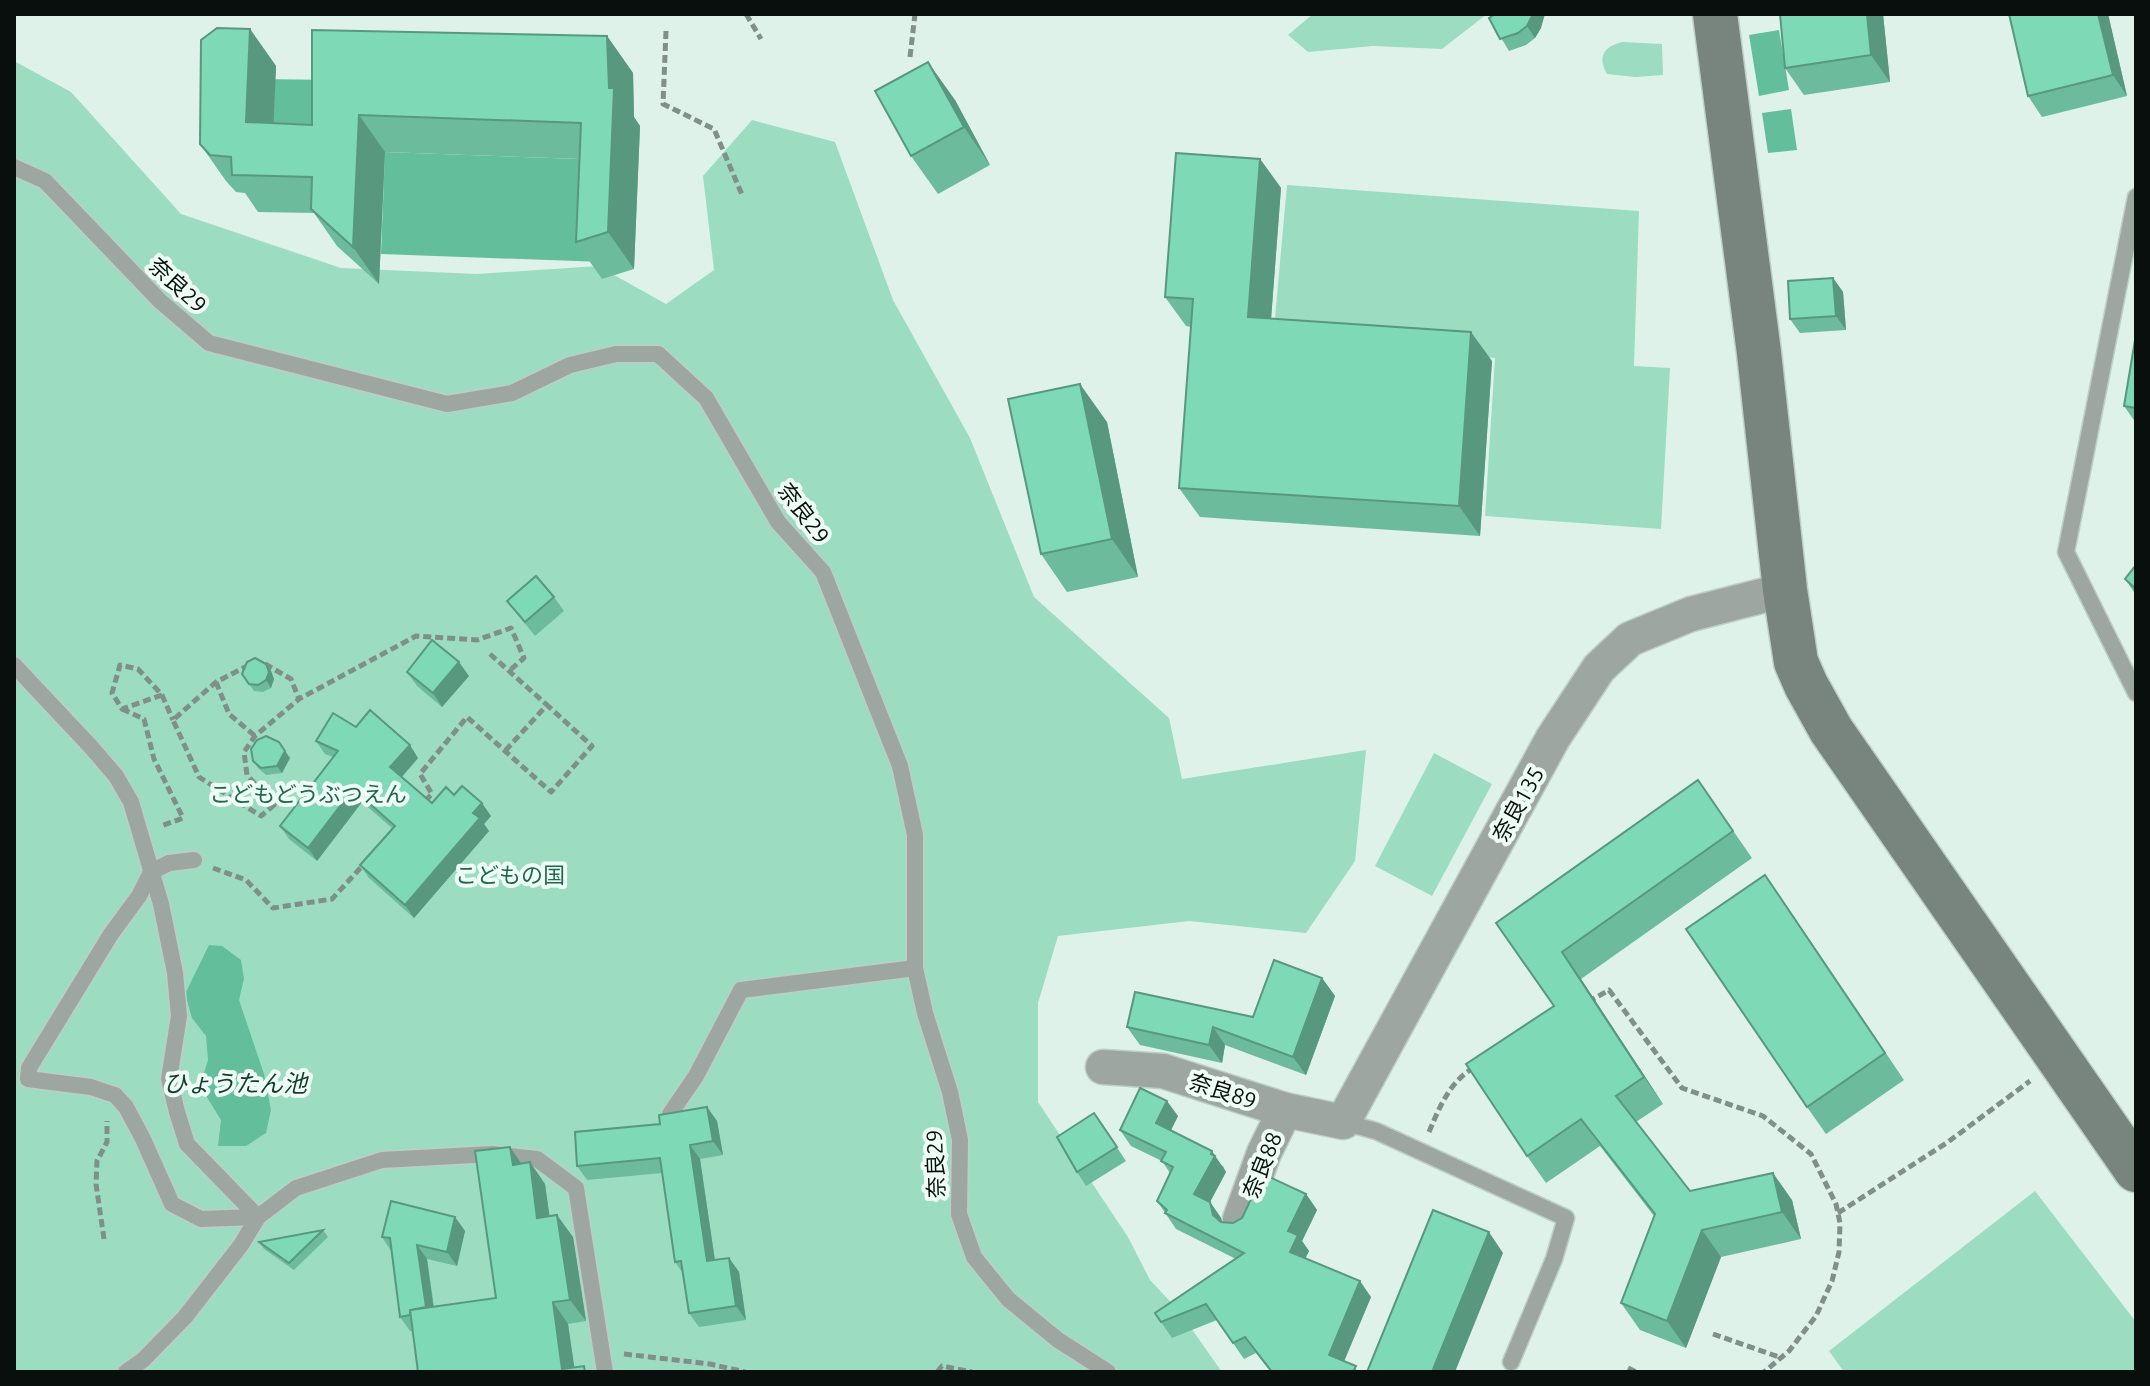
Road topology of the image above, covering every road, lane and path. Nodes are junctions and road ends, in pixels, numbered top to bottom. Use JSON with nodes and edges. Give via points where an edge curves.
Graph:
{"nodes":[{"id":1,"x":746,"y":14,"type":"edge"},
{"id":2,"x":915,"y":14,"type":"edge"},
{"id":3,"x":1715,"y":14,"type":"edge"},
{"id":4,"x":666,"y":31,"type":"dead end"},
{"id":5,"x":761,"y":39,"type":"dead end"},
{"id":6,"x":910,"y":57,"type":"dead end"},
{"id":7,"x":14,"y":167,"type":"edge"},
{"id":8,"x":743,"y":197,"type":"dead end"},
{"id":9,"x":2136,"y":197,"type":"edge"},
{"id":10,"x":1785,"y":590,"type":"junction"},
{"id":11,"x":490,"y":654,"type":"dead end"},
{"id":12,"x":14,"y":665,"type":"edge"},
{"id":13,"x":509,"y":671,"type":"junction"},
{"id":14,"x":216,"y":682,"type":"junction"},
{"id":15,"x":2136,"y":693,"type":"edge"},
{"id":16,"x":162,"y":695,"type":"junction"},
{"id":17,"x":299,"y":699,"type":"junction"},
{"id":18,"x":547,"y":705,"type":"junction"},
{"id":19,"x":122,"y":709,"type":"junction"},
{"id":20,"x":173,"y":720,"type":"junction"},
{"id":21,"x":255,"y":736,"type":"junction"},
{"id":22,"x":505,"y":751,"type":"junction"},
{"id":23,"x":422,"y":804,"type":"edge"},
{"id":24,"x":139,"y":835,"type":"junction"},
{"id":25,"x":372,"y":857,"type":"edge"},
{"id":26,"x":194,"y":860,"type":"joint"},
{"id":27,"x":151,"y":872,"type":"junction"},
{"id":28,"x":915,"y":968,"type":"junction"},
{"id":29,"x":1582,"y":1005,"type":"edge"},
{"id":30,"x":1476,"y":1066,"type":"edge"},
{"id":31,"x":1103,"y":1067,"type":"dead end"},
{"id":32,"x":2034,"y":1078,"type":"dead end"},
{"id":33,"x":91,"y":1087,"type":"junction"},
{"id":34,"x":1285,"y":1110,"type":"junction"},
{"id":35,"x":670,"y":1114,"type":"edge"},
{"id":36,"x":1343,"y":1122,"type":"junction"},
{"id":37,"x":1421,"y":1151,"type":"junction"},
{"id":38,"x":2136,"y":1170,"type":"edge"},
{"id":39,"x":1838,"y":1213,"type":"junction"},
{"id":40,"x":258,"y":1217,"type":"junction"},
{"id":41,"x":1240,"y":1219,"type":"edge"},
{"id":42,"x":104,"y":1239,"type":"dead end"},
{"id":43,"x":1713,"y":1334,"type":"dead end"},
{"id":44,"x":602,"y":1352,"type":"junction"},
{"id":45,"x":1780,"y":1357,"type":"junction"},
{"id":46,"x":1511,"y":1362,"type":"dead end"},
{"id":47,"x":1628,"y":1368,"type":"dead end"},
{"id":48,"x":126,"y":1372,"type":"edge"},
{"id":49,"x":605,"y":1372,"type":"edge"},
{"id":50,"x":745,"y":1372,"type":"edge"},
{"id":51,"x":937,"y":1372,"type":"edge"},
{"id":52,"x":972,"y":1372,"type":"edge"},
{"id":53,"x":1108,"y":1372,"type":"edge"},
{"id":54,"x":1636,"y":1372,"type":"edge"},
{"id":55,"x":1764,"y":1372,"type":"edge"}],
"edges":[{"from":1,"to":5,"type":"path"},
{"from":2,"to":6,"type":"path"},
{"from":3,"to":10,"type":"street"},
{"from":4,"to":8,"type":"path","via":[[663,104],[714,129]]},
{"from":7,"to":28,"type":"lane","name":"奈良29","via":[[45,181],[160,301],[209,343],[447,404],[512,393],[570,365],[616,354],[658,354],[706,398],[778,522],[823,572],[900,766],[915,835]]},
{"from":9,"to":15,"type":"lane","via":[[2066,552]]},
{"from":10,"to":36,"type":"street","name":"奈良135","via":[[1691,614],[1630,639],[1599,668],[1553,738]]},
{"from":10,"to":38,"type":"street","via":[[1796,662],[1818,709]]},
{"from":11,"to":13,"type":"path"},
{"from":12,"to":24,"type":"lane","via":[[116,776],[131,802]]},
{"from":13,"to":17,"type":"path","via":[[524,658],[511,628],[477,640],[416,636]]},
{"from":13,"to":18,"type":"path"},
{"from":14,"to":17,"type":"path","via":[[258,660],[291,679]]},
{"from":14,"to":20,"type":"path"},
{"from":14,"to":21,"type":"path","via":[[229,714]]},
{"from":16,"to":19,"type":"path"},
{"from":16,"to":19,"type":"path","via":[[138,669],[120,665],[112,693]]},
{"from":16,"to":20,"type":"path"},
{"from":17,"to":21,"type":"path"},
{"from":18,"to":22,"type":"path"},
{"from":18,"to":22,"type":"path","via":[[592,746],[551,792]]},
{"from":19,"to":24,"type":"path","via":[[144,719],[154,759],[183,818]]},
{"from":20,"to":21,"type":"path","via":[[199,777],[261,816],[274,805],[247,775],[244,752]]},
{"from":22,"to":23,"type":"path","via":[[467,717],[420,774],[432,794]]},
{"from":24,"to":27,"type":"lane"},
{"from":25,"to":26,"type":"path","via":[[332,899],[273,908],[246,880]]},
{"from":26,"to":27,"type":"lane"},
{"from":27,"to":33,"type":"lane","via":[[29,1068],[28,1079]]},
{"from":27,"to":40,"type":"lane","via":[[175,973],[179,1016],[169,1079],[177,1112],[187,1144]]},
{"from":28,"to":35,"type":"lane","via":[[741,990]]},
{"from":28,"to":53,"type":"lane","name":"奈良29","via":[[960,1140],[959,1214],[974,1257],[1008,1299]]},
{"from":29,"to":39,"type":"path","via":[[1609,990],[1682,1088],[1763,1116],[1811,1154]]},
{"from":30,"to":37,"type":"path","via":[[1444,1096]]},
{"from":31,"to":34,"type":"street","name":"奈良89","via":[[1163,1071]]},
{"from":32,"to":39,"type":"path"},
{"from":33,"to":40,"type":"lane","via":[[115,1095],[126,1107],[172,1204],[201,1219]]},
{"from":33,"to":42,"type":"path","via":[[107,1105],[107,1142],[97,1161],[96,1184]]},
{"from":34,"to":36,"type":"street","name":"奈良89"},
{"from":34,"to":41,"type":"street","name":"奈良88"},
{"from":36,"to":37,"type":"lane"},
{"from":37,"to":46,"type":"lane","via":[[1566,1218]]},
{"from":39,"to":45,"type":"path","via":[[1839,1252],[1832,1281],[1816,1316]]},
{"from":40,"to":44,"type":"lane","via":[[296,1188],[382,1160],[492,1154],[537,1159],[576,1188]]},
{"from":40,"to":48,"type":"lane","via":[[185,1317]]},
{"from":43,"to":45,"type":"path"},
{"from":44,"to":49,"type":"lane"},
{"from":44,"to":50,"type":"path"},
{"from":45,"to":55,"type":"path"},
{"from":47,"to":54,"type":"path"},
{"from":51,"to":52,"type":"path","via":[[942,1366]]}]}
